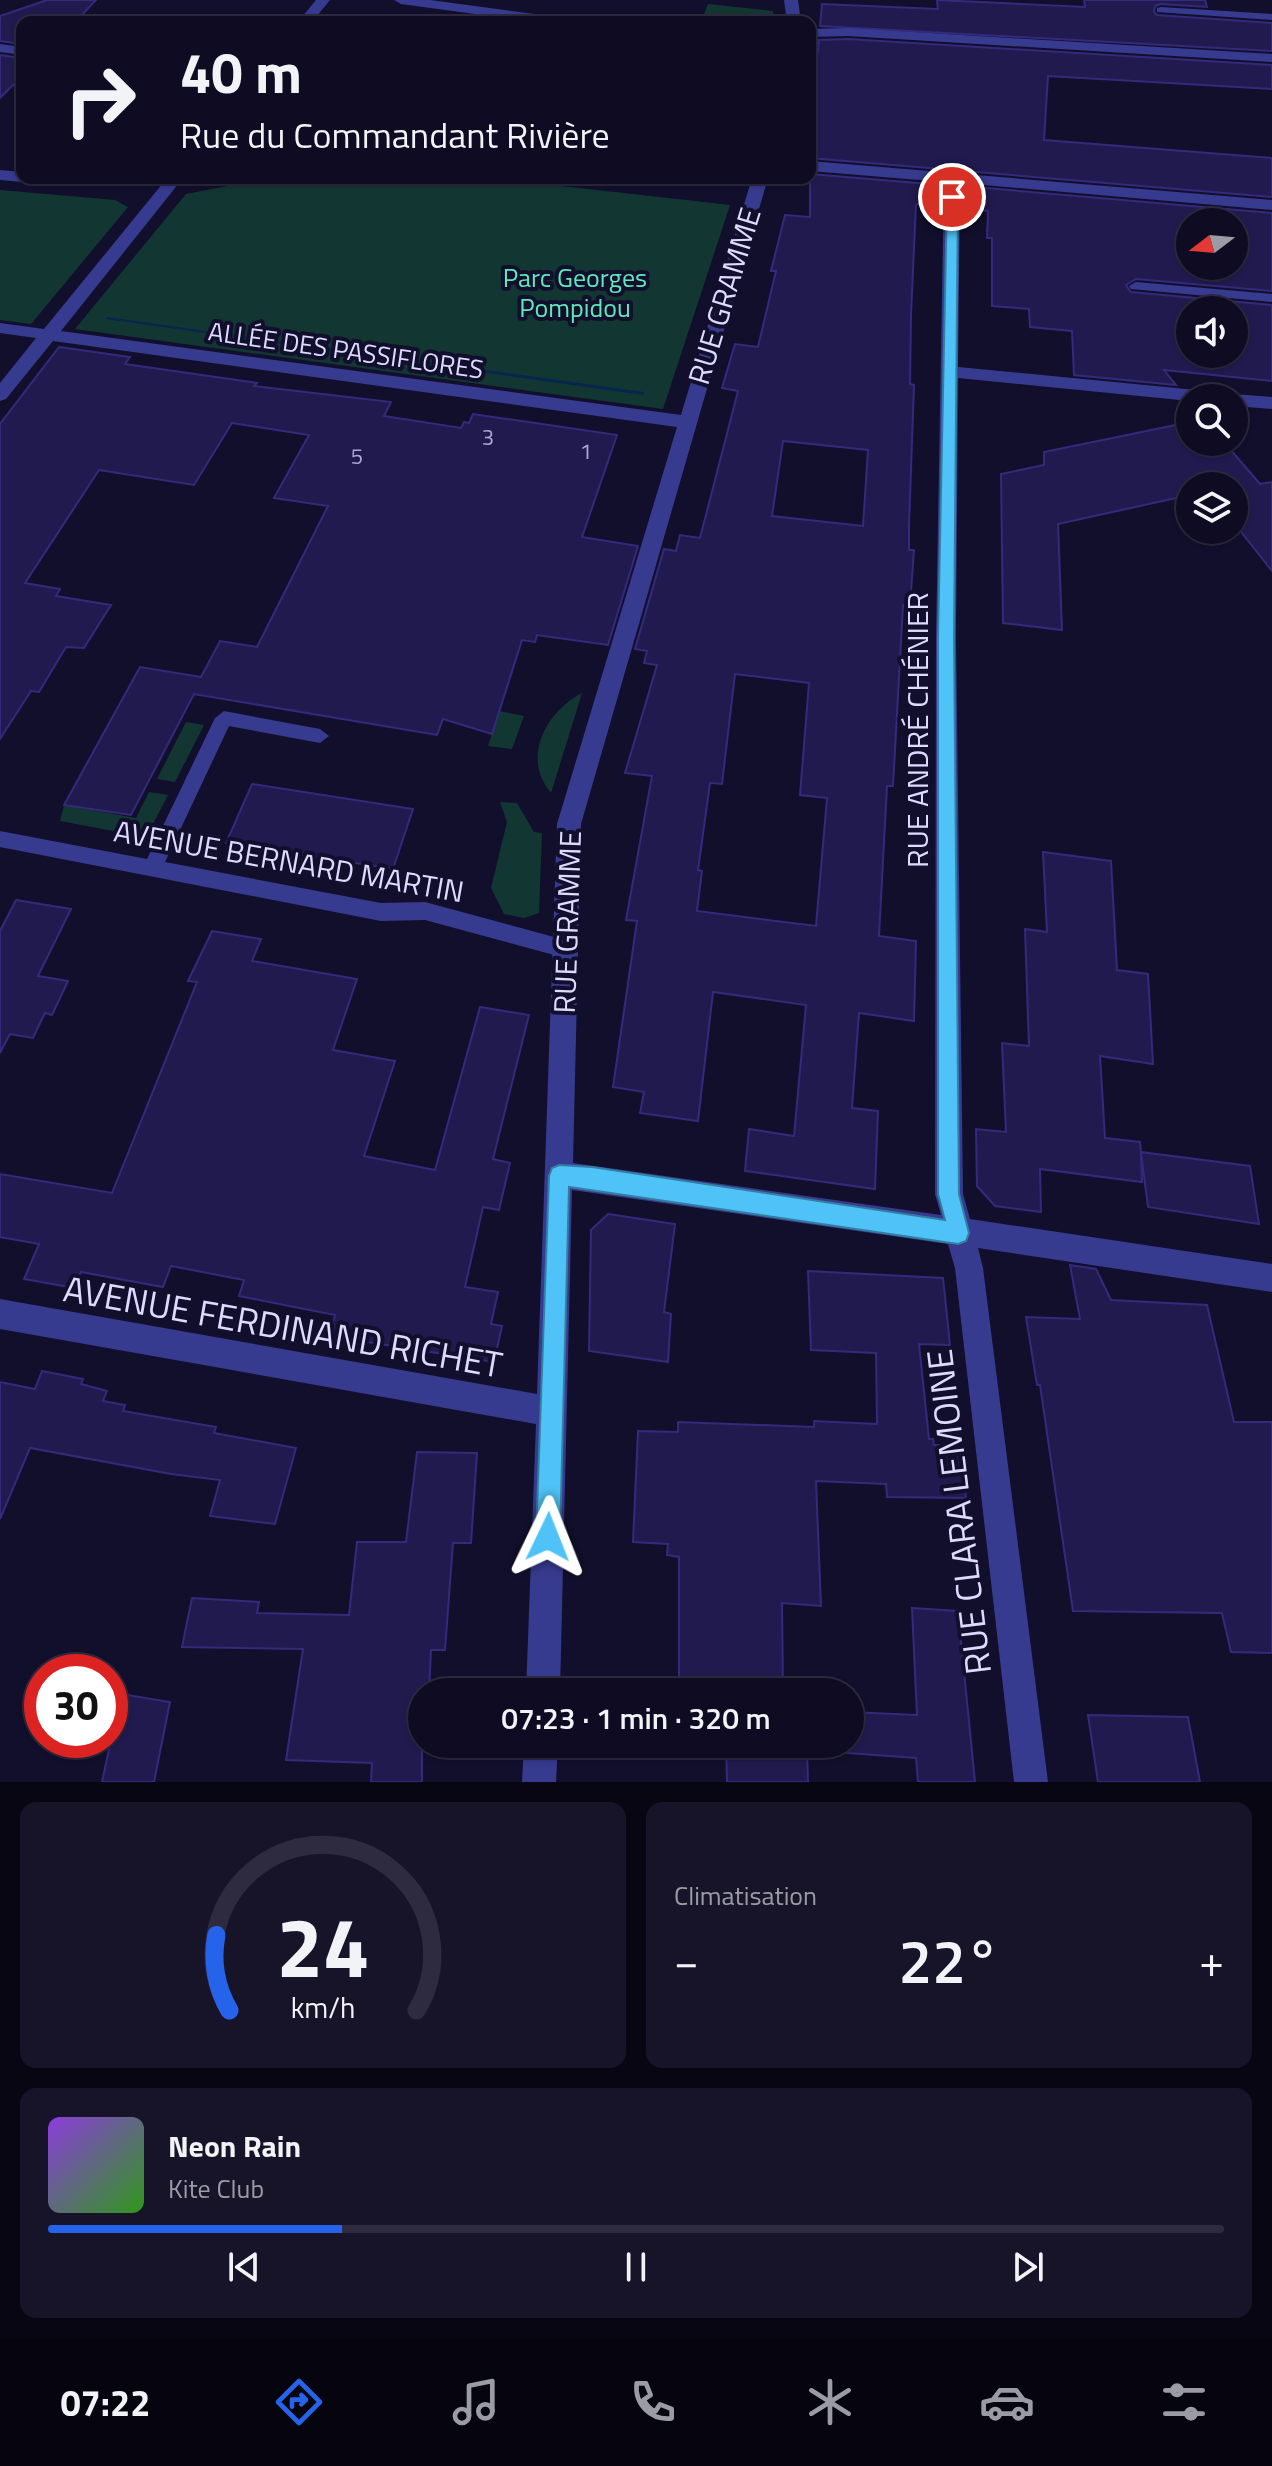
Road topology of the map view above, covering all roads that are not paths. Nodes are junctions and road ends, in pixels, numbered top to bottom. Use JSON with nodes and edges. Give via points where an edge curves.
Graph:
{"nodes":[{"id":1,"x":323,"y":0,"type":"edge"},
{"id":2,"x":401,"y":0,"type":"edge"},
{"id":3,"x":1161,"y":10,"type":"dead end"},
{"id":4,"x":310,"y":16,"type":"edge"},
{"id":5,"x":520,"y":16,"type":"edge"},
{"id":6,"x":1272,"y":17,"type":"edge"},
{"id":7,"x":816,"y":33,"type":"edge"},
{"id":8,"x":1272,"y":58,"type":"edge"},
{"id":9,"x":816,"y":167,"type":"edge"},
{"id":10,"x":952,"y":178,"type":"junction"},
{"id":11,"x":170,"y":184,"type":"edge"},
{"id":12,"x":758,"y":184,"type":"edge"},
{"id":13,"x":1272,"y":205,"type":"edge"},
{"id":14,"x":1136,"y":286,"type":"dead end"},
{"id":15,"x":1272,"y":298,"type":"edge"},
{"id":16,"x":0,"y":328,"type":"edge"},
{"id":17,"x":49,"y":335,"type":"junction"},
{"id":18,"x":951,"y":372,"type":"junction"},
{"id":19,"x":1176,"y":394,"type":"edge"},
{"id":20,"x":0,"y":395,"type":"edge"},
{"id":21,"x":1248,"y":401,"type":"edge"},
{"id":22,"x":1272,"y":403,"type":"edge"},
{"id":23,"x":686,"y":422,"type":"junction"},
{"id":24,"x":320,"y":736,"type":"dead end"},
{"id":25,"x":0,"y":839,"type":"edge"},
{"id":26,"x":152,"y":869,"type":"junction"},
{"id":27,"x":565,"y":949,"type":"junction"},
{"id":28,"x":559,"y":1176,"type":"junction"},
{"id":29,"x":958,"y":1233,"type":"junction"},
{"id":30,"x":1272,"y":1278,"type":"edge"},
{"id":31,"x":0,"y":1314,"type":"edge"},
{"id":32,"x":553,"y":1412,"type":"junction"},
{"id":33,"x":544,"y":1678,"type":"edge"},
{"id":34,"x":540,"y":1758,"type":"edge"},
{"id":35,"x":539,"y":1782,"type":"edge"},
{"id":36,"x":1031,"y":1782,"type":"edge"}],
"edges":[{"from":1,"to":4,"type":"street"},
{"from":2,"to":5,"type":"street"},
{"from":3,"to":6,"type":"lane"},
{"from":7,"to":8,"type":"street"},
{"from":9,"to":10,"type":"street"},
{"from":10,"to":13,"type":"street"},
{"from":10,"to":18,"type":"street","name":"RUE ANDRÉ CHÉNIER"},
{"from":11,"to":17,"type":"street"},
{"from":12,"to":23,"type":"street","name":"RUE GRAMME"},
{"from":14,"to":15,"type":"lane"},
{"from":16,"to":17,"type":"street","name":"ALLÉE DES PASSIFLORES"},
{"from":17,"to":20,"type":"street"},
{"from":17,"to":23,"type":"street","name":"ALLÉE DES PASSIFLORES"},
{"from":18,"to":19,"type":"street"},
{"from":18,"to":29,"type":"street","name":"RUE ANDRÉ CHÉNIER","via":[[946,638],[949,1194]]},
{"from":21,"to":22,"type":"street"},
{"from":23,"to":27,"type":"street","name":"RUE GRAMME","via":[[569,824]]},
{"from":24,"to":26,"type":"lane","via":[[224,718]]},
{"from":25,"to":26,"type":"lane","name":"AVENUE BERNARD MARTIN"},
{"from":26,"to":27,"type":"lane","name":"AVENUE BERNARD MARTIN","via":[[381,912],[425,911]]},
{"from":27,"to":28,"type":"street","name":"RUE GRAMME"},
{"from":28,"to":29,"type":"street"},
{"from":28,"to":32,"type":"street","name":"RUE GRAMME"},
{"from":29,"to":30,"type":"street"},
{"from":29,"to":36,"type":"street","name":"RUE CLARA LEMOINE","via":[[969,1268]]},
{"from":31,"to":32,"type":"street","name":"AVENUE FERDINAND RICHET"},
{"from":32,"to":33,"type":"street","name":"RUE GRAMME"},
{"from":34,"to":35,"type":"street"}]}
